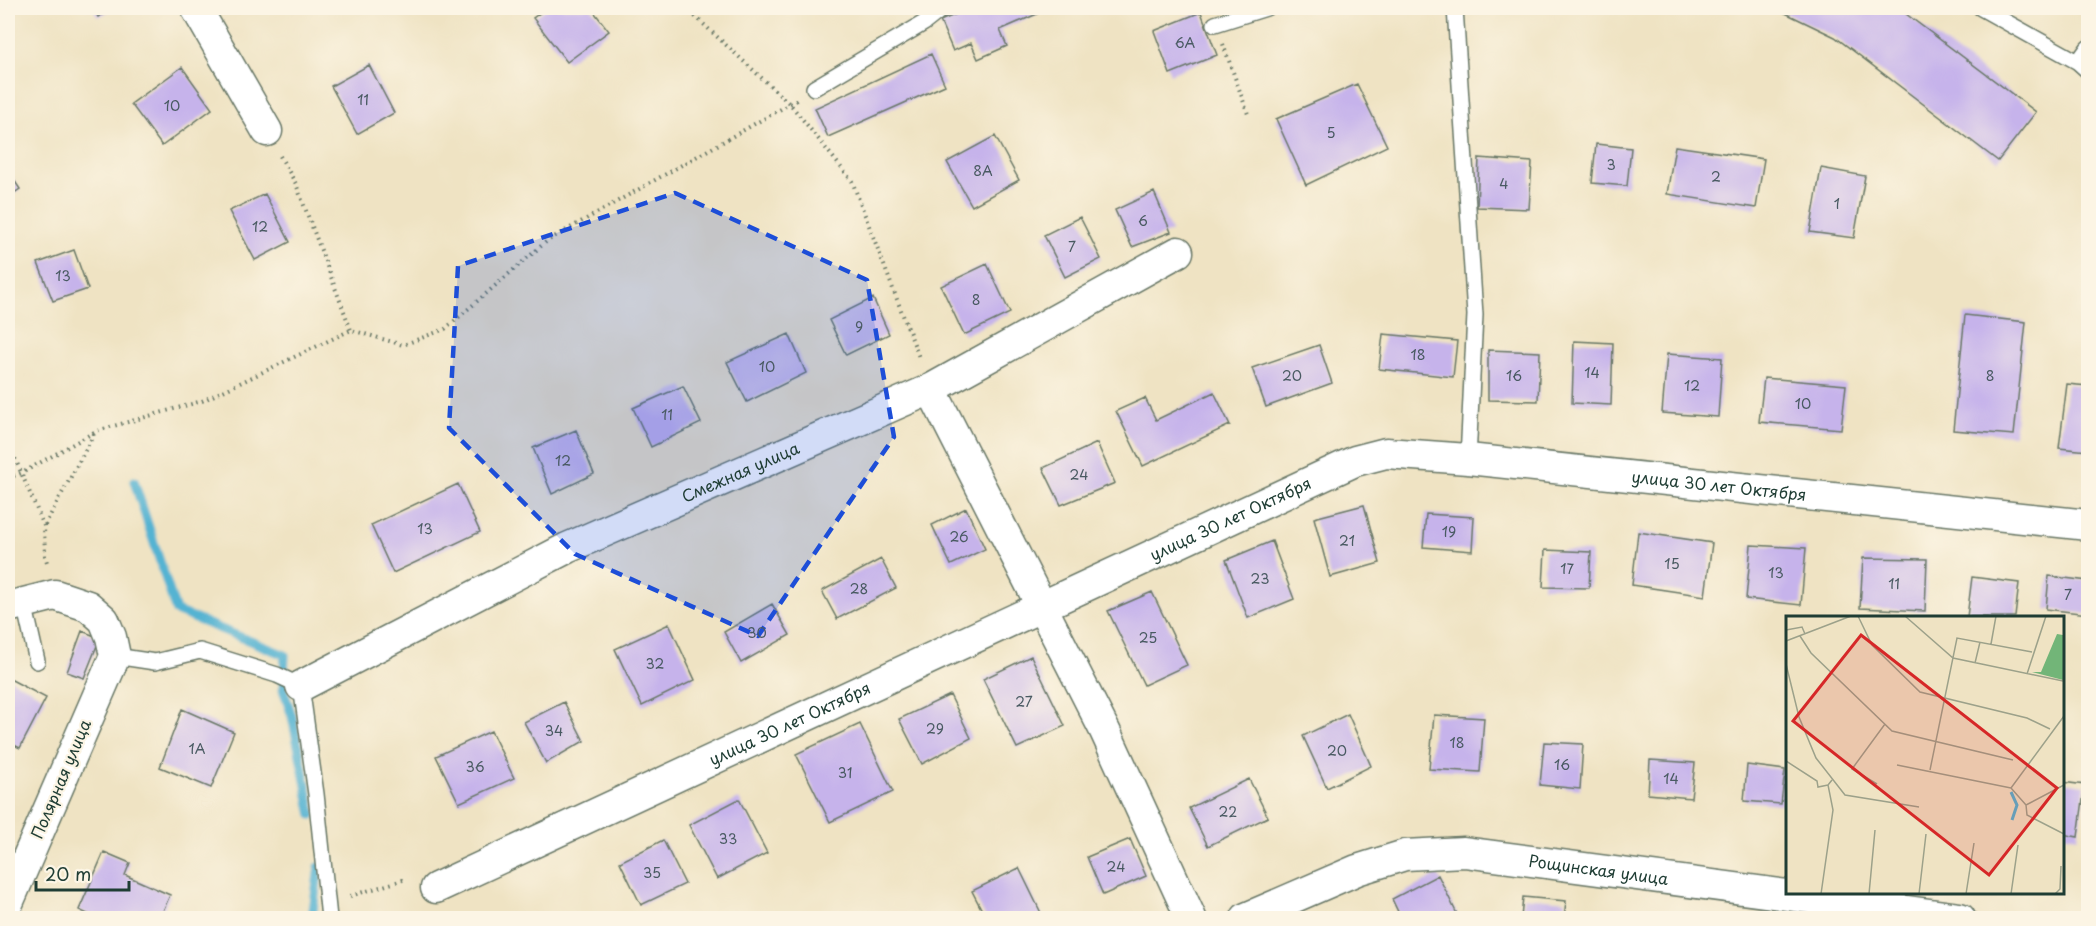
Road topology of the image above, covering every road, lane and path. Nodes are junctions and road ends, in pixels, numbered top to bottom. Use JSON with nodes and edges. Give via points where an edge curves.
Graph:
{"nodes":[{"id":1,"x":196,"y":8,"type":"edge"},
{"id":2,"x":686,"y":8,"type":"edge"},
{"id":3,"x":943,"y":8,"type":"edge"},
{"id":4,"x":1266,"y":8,"type":"edge"},
{"id":5,"x":1455,"y":8,"type":"edge"},
{"id":6,"x":1981,"y":8,"type":"edge"},
{"id":7,"x":1215,"y":24,"type":"joint"},
{"id":8,"x":2088,"y":48,"type":"edge"},
{"id":9,"x":2083,"y":67,"type":"edge"},
{"id":10,"x":814,"y":88,"type":"joint"},
{"id":11,"x":791,"y":105,"type":"junction"},
{"id":12,"x":1248,"y":114,"type":"dead end"},
{"id":13,"x":267,"y":132,"type":"joint"},
{"id":14,"x":1178,"y":252,"type":"dead end"},
{"id":15,"x":351,"y":330,"type":"junction"},
{"id":16,"x":931,"y":388,"type":"junction"},
{"id":17,"x":96,"y":431,"type":"junction"},
{"id":18,"x":8,"y":442,"type":"edge"},
{"id":19,"x":1468,"y":459,"type":"junction"},
{"id":20,"x":22,"y":473,"type":"junction"},
{"id":21,"x":8,"y":478,"type":"edge"},
{"id":22,"x":2088,"y":525,"type":"edge"},
{"id":23,"x":44,"y":526,"type":"junction"},
{"id":24,"x":55,"y":595,"type":"junction"},
{"id":25,"x":16,"y":605,"type":"edge"},
{"id":26,"x":1043,"y":607,"type":"junction"},
{"id":27,"x":115,"y":656,"type":"junction"},
{"id":28,"x":37,"y":661,"type":"dead end"},
{"id":29,"x":289,"y":680,"type":"junction"},
{"id":30,"x":436,"y":888,"type":"joint"},
{"id":31,"x":8,"y":903,"type":"edge"},
{"id":32,"x":328,"y":911,"type":"edge"},
{"id":33,"x":1191,"y":918,"type":"edge"},
{"id":34,"x":1246,"y":918,"type":"edge"},
{"id":35,"x":1960,"y":918,"type":"edge"}],
"edges":[{"from":1,"to":13,"type":"street"},
{"from":2,"to":11,"type":"path"},
{"from":3,"to":10,"type":"lane"},
{"from":4,"to":7,"type":"lane"},
{"from":5,"to":19,"type":"lane","via":[[1475,315]]},
{"from":6,"to":9,"type":"lane"},
{"from":7,"to":12,"type":"path"},
{"from":8,"to":9,"type":"lane"},
{"from":10,"to":11,"type":"path"},
{"from":11,"to":15,"type":"path","via":[[547,241],[445,329],[403,345]]},
{"from":11,"to":16,"type":"path","via":[[852,181]]},
{"from":13,"to":15,"type":"path","via":[[296,184]]},
{"from":14,"to":16,"type":"street","name":"Смежная улица"},
{"from":15,"to":17,"type":"path","via":[[202,401]]},
{"from":16,"to":26,"type":"street"},
{"from":16,"to":29,"type":"street","name":"Смежная улица","via":[[567,548]]},
{"from":17,"to":20,"type":"path"},
{"from":17,"to":23,"type":"path"},
{"from":18,"to":20,"type":"path"},
{"from":19,"to":22,"type":"street","name":"улица 30 лет Октября"},
{"from":19,"to":26,"type":"street","name":"улица 30 лет Октября","via":[[1386,453],[1355,461]]},
{"from":20,"to":21,"type":"path"},
{"from":20,"to":23,"type":"path"},
{"from":23,"to":24,"type":"path","via":[[45,556]]},
{"from":24,"to":25,"type":"street"},
{"from":24,"to":27,"type":"street","via":[[88,606],[104,620]]},
{"from":25,"to":28,"type":"lane"},
{"from":26,"to":30,"type":"street","name":"улица 30 лет Октября"},
{"from":26,"to":33,"type":"street"},
{"from":27,"to":29,"type":"lane","via":[[155,662],[200,651]]},
{"from":27,"to":31,"type":"street","name":"Полярная улица"},
{"from":29,"to":32,"type":"lane","via":[[316,794]]},
{"from":30,"to":32,"type":"path","via":[[403,880]]},
{"from":34,"to":35,"type":"street","name":"Рощинская улица","via":[[1357,870],[1405,855],[1464,852]]}]}
